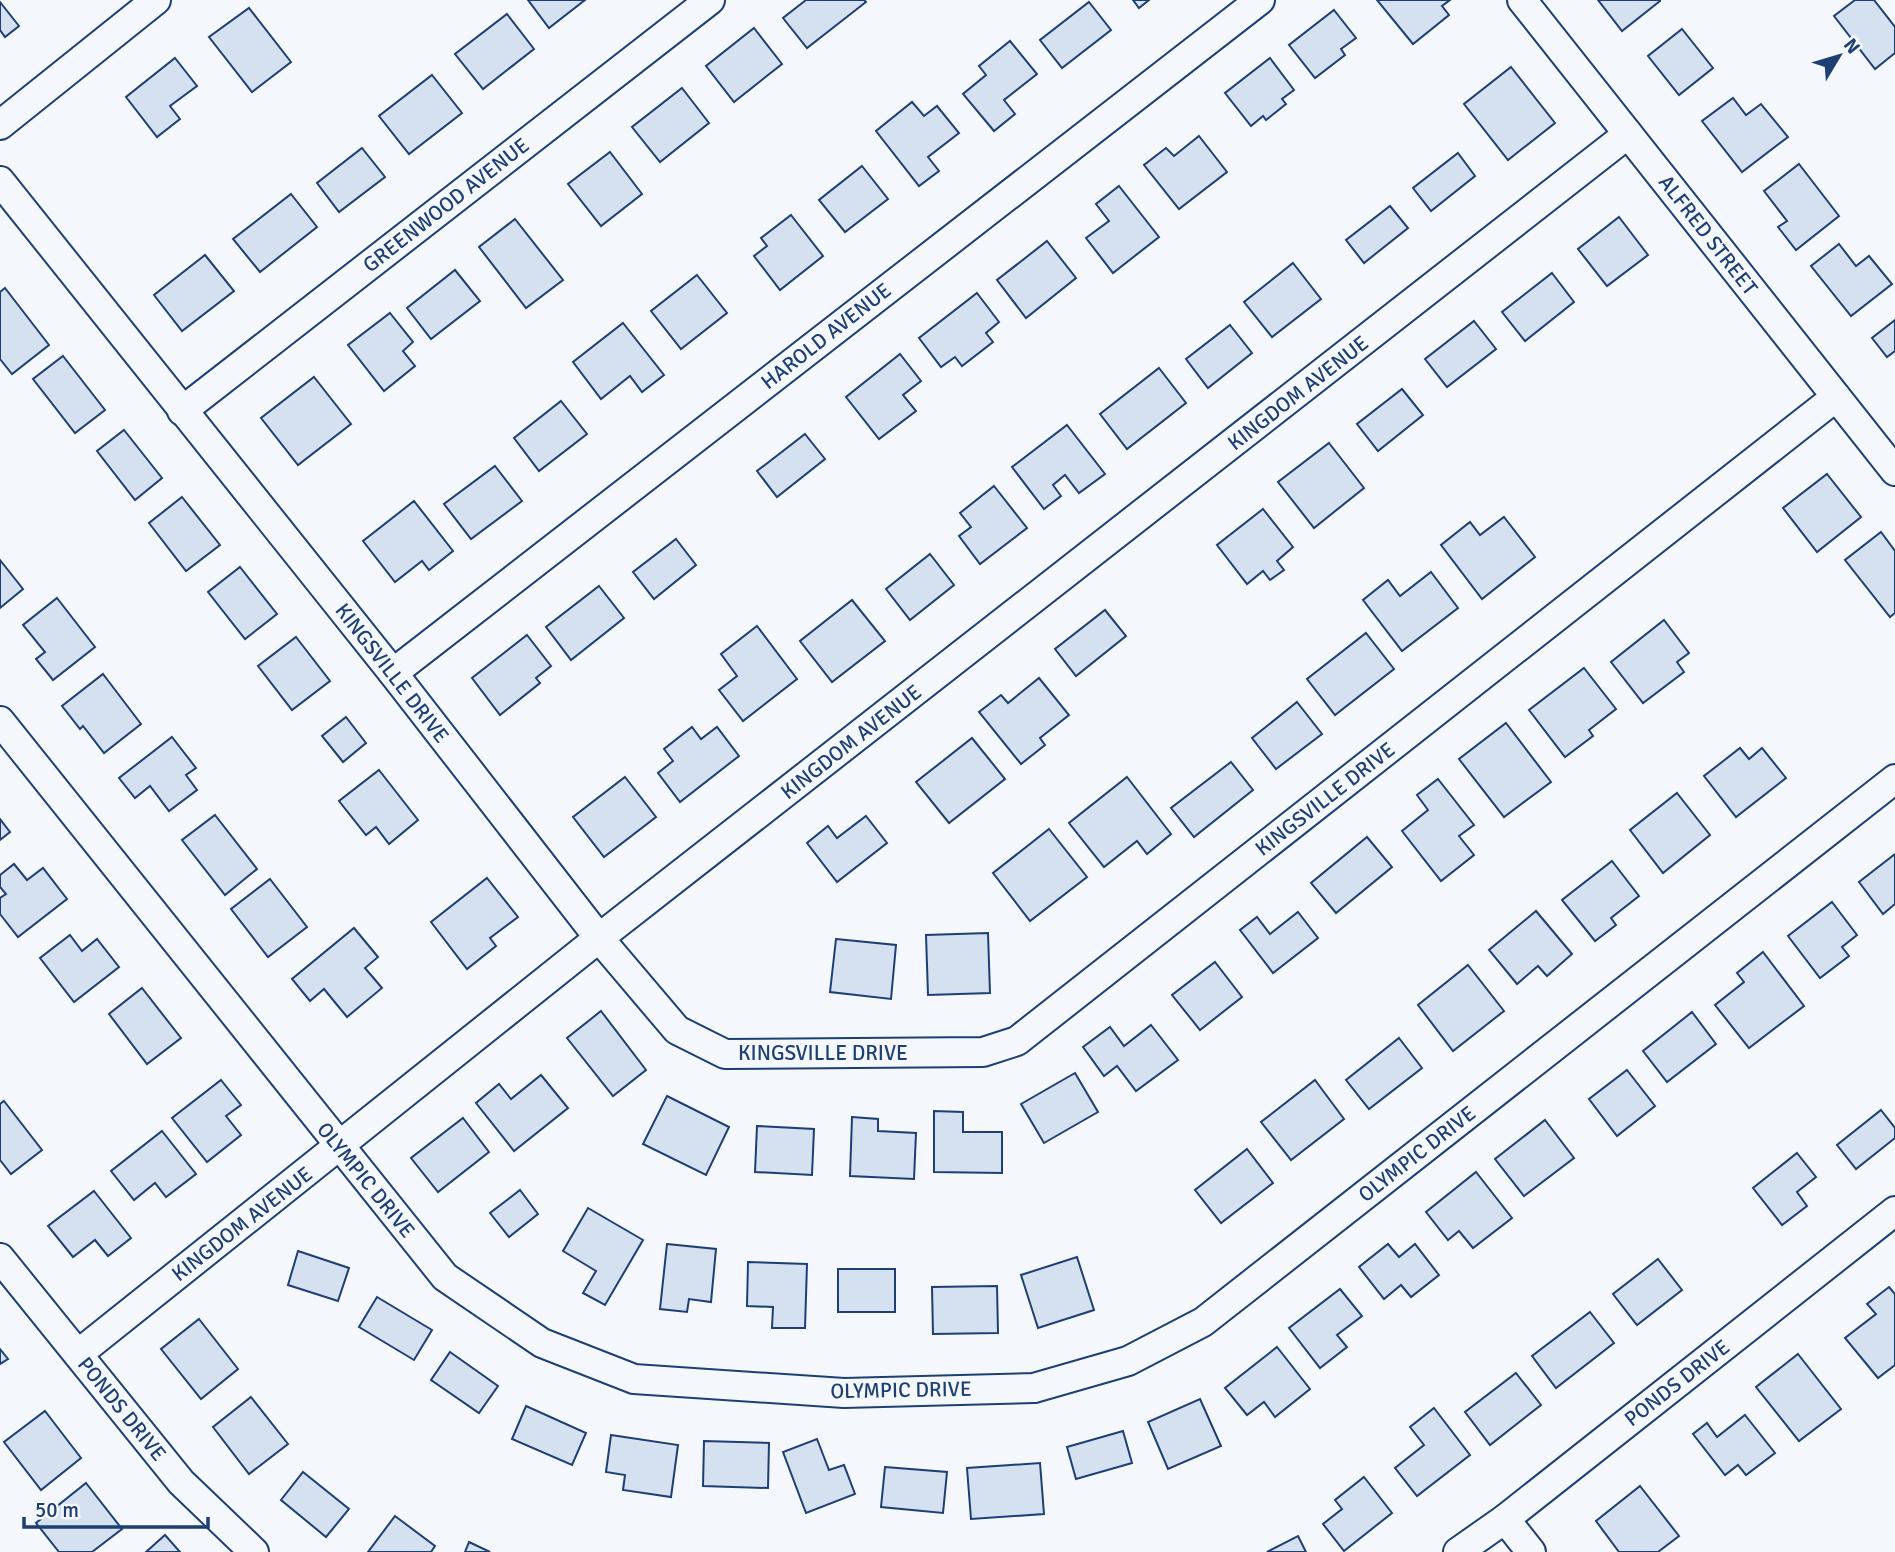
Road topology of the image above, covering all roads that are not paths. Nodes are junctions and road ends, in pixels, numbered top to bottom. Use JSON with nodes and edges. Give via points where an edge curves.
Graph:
{"nodes":[{"id":1,"x":156,"y":0,"type":"edge"},
{"id":2,"x":710,"y":0,"type":"edge"},
{"id":3,"x":1260,"y":0,"type":"edge"},
{"id":4,"x":1522,"y":0,"type":"edge"},
{"id":5,"x":0,"y":125,"type":"edge"},
{"id":6,"x":1628,"y":134,"type":"junction"},
{"id":7,"x":0,"y":181,"type":"edge"},
{"id":8,"x":1836,"y":397,"type":"junction"},
{"id":9,"x":182,"y":411,"type":"junction"},
{"id":10,"x":1895,"y":471,"type":"edge"},
{"id":11,"x":393,"y":673,"type":"junction"},
{"id":12,"x":0,"y":721,"type":"edge"},
{"id":13,"x":1895,"y":779,"type":"edge"},
{"id":14,"x":599,"y":938,"type":"junction"},
{"id":15,"x":339,"y":1147,"type":"junction"},
{"id":16,"x":1895,"y":1211,"type":"edge"},
{"id":17,"x":0,"y":1258,"type":"edge"},
{"id":18,"x":78,"y":1354,"type":"junction"},
{"id":19,"x":1505,"y":1519,"type":"junction"},
{"id":20,"x":254,"y":1552,"type":"edge"},
{"id":21,"x":1458,"y":1552,"type":"edge"},
{"id":22,"x":1531,"y":1552,"type":"edge"}],
"edges":[{"from":1,"to":5,"type":"street"},
{"from":2,"to":9,"type":"street","name":"GREENWOOD AVENUE"},
{"from":3,"to":11,"type":"street","name":"HAROLD AVENUE"},
{"from":4,"to":6,"type":"street","name":"ALFRED STREET"},
{"from":6,"to":8,"type":"street","name":"ALFRED STREET"},
{"from":6,"to":14,"type":"street","name":"KINGDOM AVENUE"},
{"from":7,"to":9,"type":"street","name":"KINGSVILLE DRIVE"},
{"from":8,"to":10,"type":"street","name":"ALFRED STREET"},
{"from":8,"to":14,"type":"street","name":"KINGSVILLE DRIVE","via":[[1017,1041],[983,1052],[725,1054],[677,1030]]},
{"from":9,"to":11,"type":"street","name":"KINGSVILLE DRIVE"},
{"from":11,"to":14,"type":"street","name":"KINGSVILLE DRIVE"},
{"from":12,"to":15,"type":"street","name":"OLYMPIC DRIVE"},
{"from":13,"to":15,"type":"street","name":"OLYMPIC DRIVE","via":[[1203,1322],[1128,1361],[1034,1388],[844,1393],[634,1379],[542,1343],[445,1277]]},
{"from":14,"to":15,"type":"street","name":"KINGDOM AVENUE"},
{"from":15,"to":18,"type":"street","name":"KINGDOM AVENUE"},
{"from":16,"to":19,"type":"street","name":"PONDS DRIVE"},
{"from":17,"to":18,"type":"street","name":"PONDS DRIVE"},
{"from":18,"to":20,"type":"street","name":"PONDS DRIVE","via":[[181,1482]]},
{"from":19,"to":21,"type":"street","name":"PONDS DRIVE"},
{"from":19,"to":22,"type":"street"}]}
